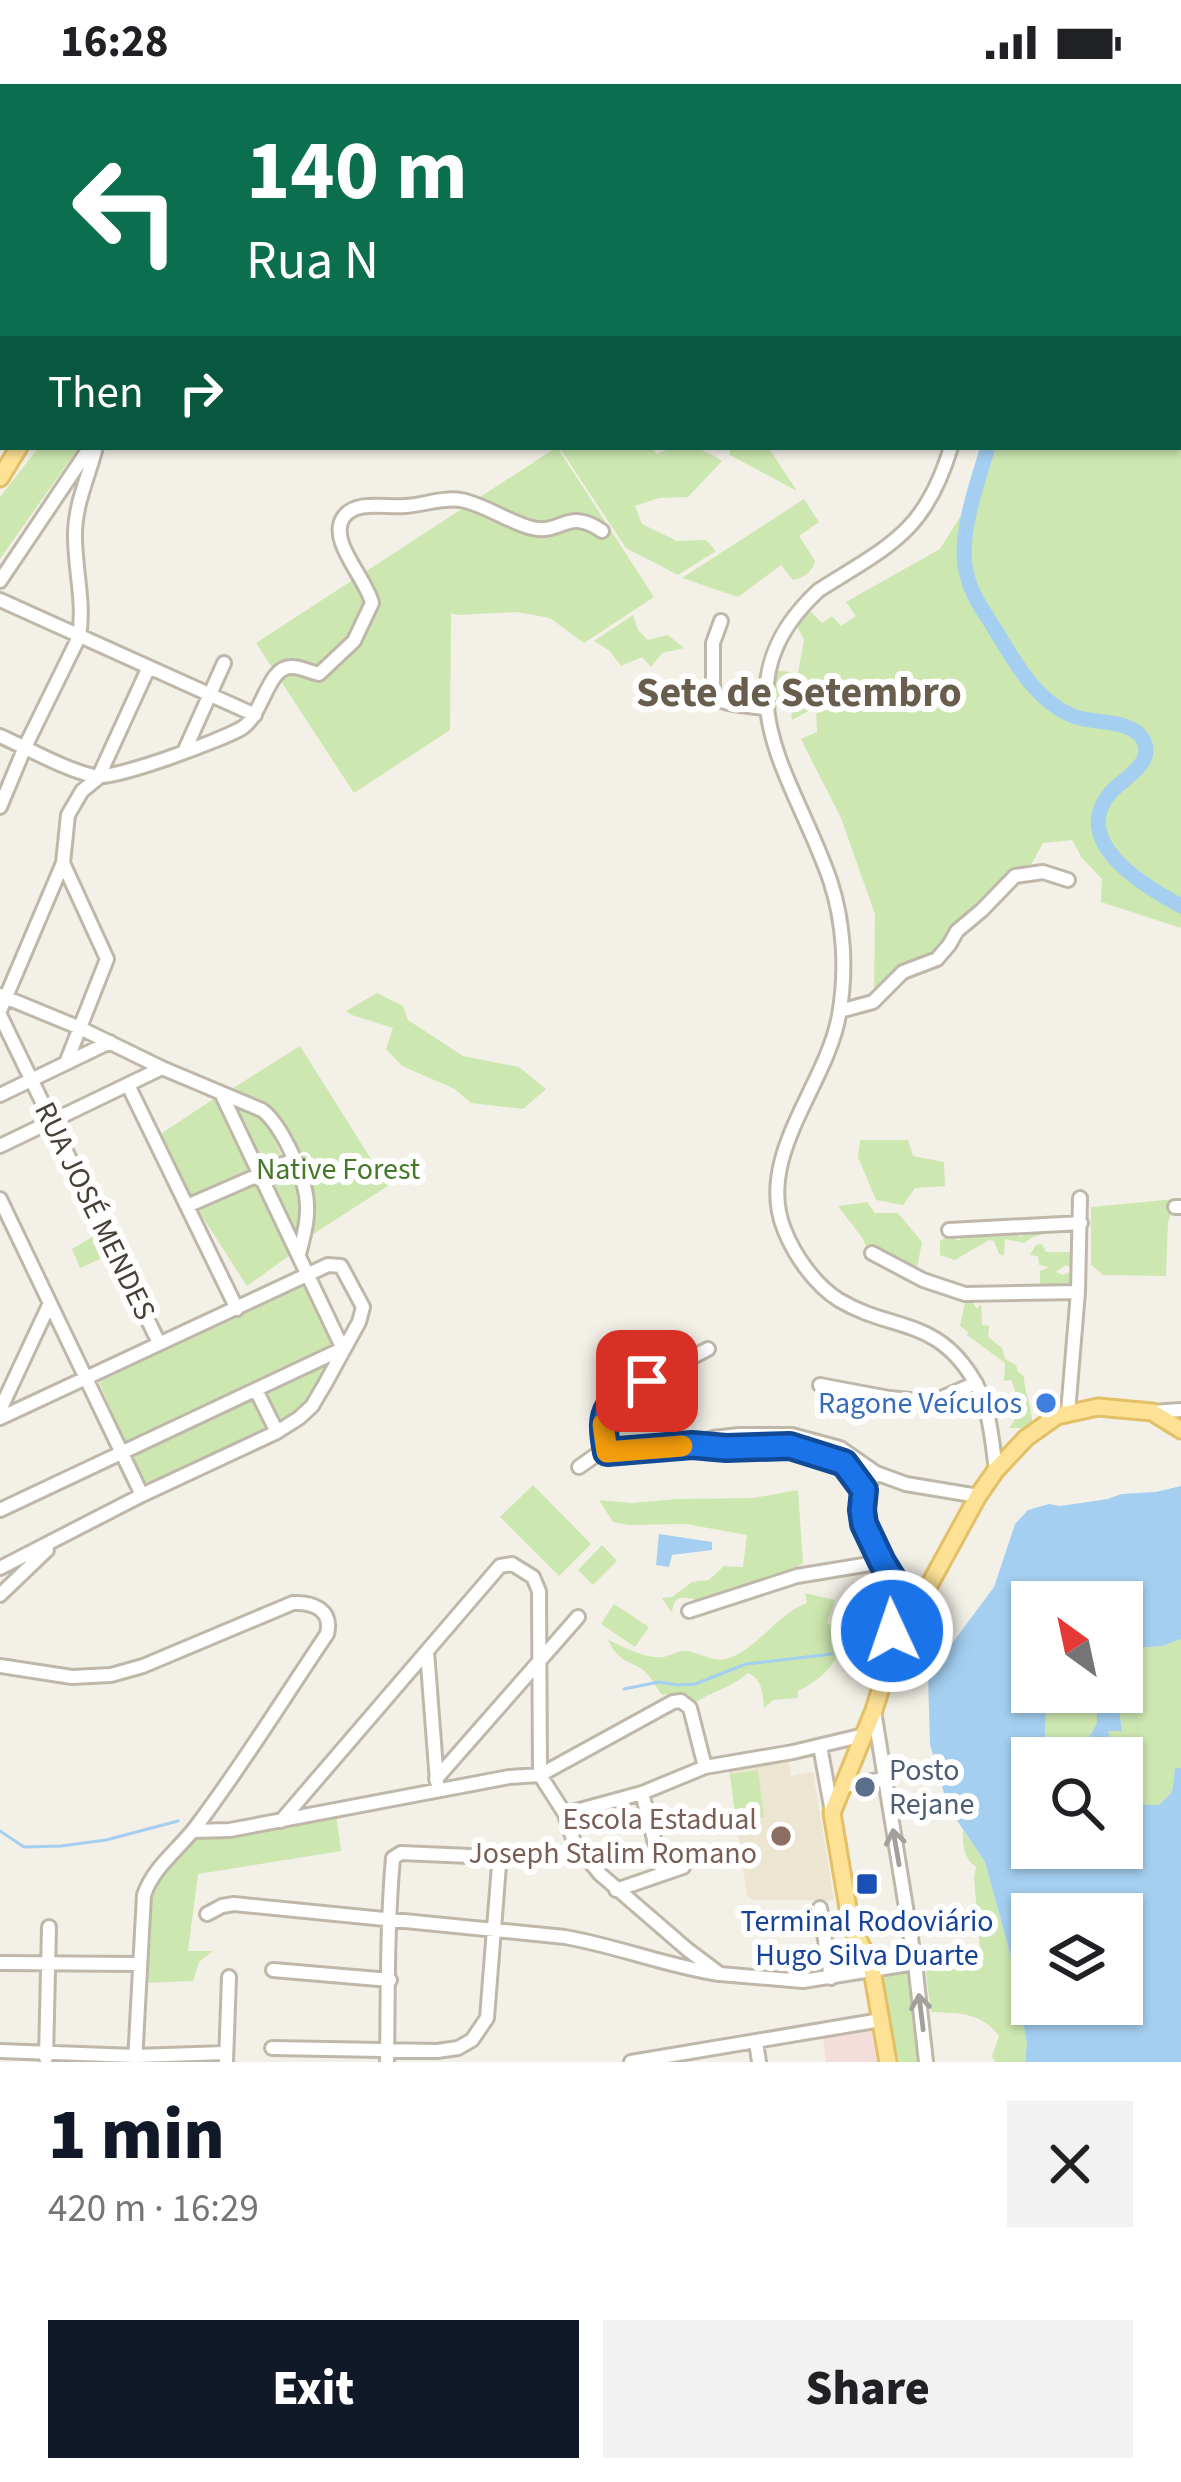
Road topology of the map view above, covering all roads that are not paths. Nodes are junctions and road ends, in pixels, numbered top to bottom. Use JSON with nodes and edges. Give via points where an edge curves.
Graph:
{"nodes":[{"id":1,"x":18,"y":450,"type":"edge"},
{"id":2,"x":91,"y":450,"type":"edge"},
{"id":3,"x":92,"y":450,"type":"edge"},
{"id":4,"x":950,"y":450,"type":"edge"},
{"id":5,"x":0,"y":478,"type":"edge"},
{"id":6,"x":602,"y":531,"type":"dead end"},
{"id":7,"x":0,"y":581,"type":"edge"},
{"id":8,"x":0,"y":600,"type":"edge"},
{"id":9,"x":721,"y":621,"type":"dead end"},
{"id":10,"x":79,"y":637,"type":"junction"},
{"id":11,"x":224,"y":663,"type":"dead end"},
{"id":12,"x":148,"y":668,"type":"junction"},
{"id":13,"x":210,"y":694,"type":"junction"},
{"id":14,"x":767,"y":709,"type":"junction"},
{"id":15,"x":255,"y":715,"type":"junction"},
{"id":16,"x":0,"y":736,"type":"edge"},
{"id":17,"x":25,"y":748,"type":"junction"},
{"id":18,"x":183,"y":753,"type":"junction"},
{"id":19,"x":98,"y":778,"type":"junction"},
{"id":20,"x":0,"y":807,"type":"edge"},
{"id":21,"x":63,"y":863,"type":"junction"},
{"id":22,"x":1068,"y":880,"type":"dead end"},
{"id":23,"x":2,"y":1005,"type":"edge"},
{"id":24,"x":840,"y":1011,"type":"junction"},
{"id":25,"x":80,"y":1028,"type":"junction"},
{"id":26,"x":110,"y":1042,"type":"junction"},
{"id":27,"x":66,"y":1063,"type":"junction"},
{"id":28,"x":162,"y":1068,"type":"junction"},
{"id":29,"x":32,"y":1080,"type":"junction"},
{"id":30,"x":128,"y":1085,"type":"junction"},
{"id":31,"x":221,"y":1093,"type":"junction"},
{"id":32,"x":0,"y":1096,"type":"edge"},
{"id":33,"x":52,"y":1121,"type":"junction"},
{"id":34,"x":0,"y":1146,"type":"edge"},
{"id":35,"x":293,"y":1160,"type":"junction"},
{"id":36,"x":260,"y":1173,"type":"junction"},
{"id":37,"x":1080,"y":1198,"type":"dead end"},
{"id":38,"x":1,"y":1204,"type":"edge"},
{"id":39,"x":187,"y":1206,"type":"junction"},
{"id":40,"x":1081,"y":1223,"type":"junction"},
{"id":41,"x":0,"y":1227,"type":"edge"},
{"id":42,"x":950,"y":1230,"type":"dead end"},
{"id":43,"x":18,"y":1234,"type":"junction"},
{"id":44,"x":872,"y":1252,"type":"dead end"},
{"id":45,"x":299,"y":1254,"type":"junction"},
{"id":46,"x":309,"y":1274,"type":"junction"},
{"id":47,"x":1078,"y":1292,"type":"junction"},
{"id":48,"x":50,"y":1304,"type":"junction"},
{"id":49,"x":237,"y":1309,"type":"junction"},
{"id":50,"x":159,"y":1343,"type":"junction"},
{"id":51,"x":343,"y":1348,"type":"junction"},
{"id":52,"x":708,"y":1349,"type":"dead end"},
{"id":53,"x":85,"y":1377,"type":"junction"},
{"id":54,"x":976,"y":1383,"type":"junction"},
{"id":55,"x":820,"y":1385,"type":"dead end"},
{"id":56,"x":256,"y":1390,"type":"junction"},
{"id":57,"x":1181,"y":1410,"type":"edge"},
{"id":58,"x":1068,"y":1412,"type":"junction"},
{"id":59,"x":1152,"y":1412,"type":"junction"},
{"id":60,"x":0,"y":1414,"type":"edge"},
{"id":61,"x":1181,"y":1430,"type":"edge"},
{"id":62,"x":277,"y":1432,"type":"junction"},
{"id":63,"x":121,"y":1452,"type":"junction"},
{"id":64,"x":607,"y":1452,"type":"junction"},
{"id":65,"x":855,"y":1464,"type":"junction"},
{"id":66,"x":579,"y":1467,"type":"dead end"},
{"id":67,"x":996,"y":1470,"type":"junction"},
{"id":68,"x":876,"y":1473,"type":"junction"},
{"id":69,"x":864,"y":1490,"type":"junction"},
{"id":70,"x":142,"y":1496,"type":"junction"},
{"id":71,"x":978,"y":1496,"type":"junction"},
{"id":72,"x":0,"y":1510,"type":"edge"},
{"id":73,"x":58,"y":1539,"type":"junction"},
{"id":74,"x":882,"y":1562,"type":"junction"},
{"id":75,"x":0,"y":1568,"type":"edge"},
{"id":76,"x":0,"y":1594,"type":"edge"},
{"id":77,"x":689,"y":1611,"type":"dead end"},
{"id":78,"x":578,"y":1617,"type":"dead end"},
{"id":79,"x":427,"y":1652,"type":"junction"},
{"id":80,"x":892,"y":1653,"type":"junction"},
{"id":81,"x":541,"y":1657,"type":"junction"},
{"id":82,"x":0,"y":1666,"type":"edge"},
{"id":83,"x":874,"y":1710,"type":"junction"},
{"id":84,"x":864,"y":1735,"type":"junction"},
{"id":85,"x":820,"y":1746,"type":"junction"},
{"id":86,"x":705,"y":1767,"type":"junction"},
{"id":87,"x":540,"y":1775,"type":"junction"},
{"id":88,"x":884,"y":1779,"type":"junction"},
{"id":89,"x":437,"y":1785,"type":"junction"},
{"id":90,"x":843,"y":1786,"type":"junction"},
{"id":91,"x":643,"y":1793,"type":"junction"},
{"id":92,"x":565,"y":1814,"type":"junction"},
{"id":93,"x":832,"y":1814,"type":"junction"},
{"id":94,"x":280,"y":1821,"type":"junction"},
{"id":95,"x":193,"y":1831,"type":"junction"},
{"id":96,"x":683,"y":1867,"type":"dead end"},
{"id":97,"x":663,"y":1874,"type":"junction"},
{"id":98,"x":616,"y":1889,"type":"junction"},
{"id":99,"x":820,"y":1908,"type":"dead end"},
{"id":100,"x":207,"y":1915,"type":"dead end"},
{"id":101,"x":391,"y":1921,"type":"junction"},
{"id":102,"x":50,"y":1927,"type":"dead end"},
{"id":103,"x":494,"y":1930,"type":"junction"},
{"id":104,"x":0,"y":1963,"type":"edge"},
{"id":105,"x":915,"y":1963,"type":"junction"},
{"id":106,"x":139,"y":1964,"type":"junction"},
{"id":107,"x":49,"y":1965,"type":"junction"},
{"id":108,"x":272,"y":1970,"type":"dead end"},
{"id":109,"x":872,"y":1970,"type":"junction"},
{"id":110,"x":720,"y":1974,"type":"junction"},
{"id":111,"x":229,"y":1977,"type":"dead end"},
{"id":112,"x":831,"y":1978,"type":"junction"},
{"id":113,"x":390,"y":1980,"type":"junction"},
{"id":114,"x":881,"y":2020,"type":"junction"},
{"id":115,"x":756,"y":2042,"type":"junction"},
{"id":116,"x":272,"y":2048,"type":"dead end"},
{"id":117,"x":0,"y":2051,"type":"edge"},
{"id":118,"x":387,"y":2056,"type":"edge"},
{"id":119,"x":226,"y":2057,"type":"edge"},
{"id":120,"x":697,"y":2057,"type":"edge"},
{"id":121,"x":46,"y":2058,"type":"edge"},
{"id":122,"x":135,"y":2059,"type":"edge"},
{"id":123,"x":631,"y":2062,"type":"edge"},
{"id":124,"x":759,"y":2062,"type":"edge"},
{"id":125,"x":888,"y":2062,"type":"edge"},
{"id":126,"x":926,"y":2062,"type":"edge"}],
"edges":[{"from":1,"to":5,"type":"main road"},
{"from":2,"to":7,"type":"street"},
{"from":3,"to":10,"type":"street","via":[[76,517]]},
{"from":4,"to":14,"type":"street","via":[[932,498],[909,528],[795,614],[775,651]]},
{"from":6,"to":15,"type":"street","via":[[579,520],[526,527],[462,500],[353,509],[339,530],[370,595],[369,610],[354,641],[321,672],[288,666],[275,673]]},
{"from":8,"to":10,"type":"street"},
{"from":9,"to":14,"type":"street","via":[[712,696]]},
{"from":10,"to":12,"type":"street"},
{"from":10,"to":17,"type":"street"},
{"from":11,"to":13,"type":"street"},
{"from":12,"to":13,"type":"street"},
{"from":12,"to":19,"type":"street"},
{"from":13,"to":15,"type":"street"},
{"from":13,"to":18,"type":"street"},
{"from":14,"to":24,"type":"street","via":[[781,769],[832,886],[843,958]]},
{"from":15,"to":18,"type":"street"},
{"from":16,"to":17,"type":"street"},
{"from":17,"to":19,"type":"street"},
{"from":17,"to":20,"type":"street"},
{"from":18,"to":19,"type":"street"},
{"from":19,"to":21,"type":"street","via":[[68,815]]},
{"from":21,"to":23,"type":"street"},
{"from":21,"to":25,"type":"street","via":[[107,959]]},
{"from":22,"to":24,"type":"street","via":[[1043,872],[1015,876],[937,959],[903,972],[873,1002]]},
{"from":23,"to":25,"type":"street"},
{"from":23,"to":29,"type":"street","name":"RUA JOSÉ MENDES"},
{"from":24,"to":54,"type":"street","via":[[784,1153],[781,1222],[829,1292],[933,1337]]},
{"from":25,"to":26,"type":"street"},
{"from":25,"to":27,"type":"street"},
{"from":26,"to":27,"type":"street"},
{"from":26,"to":28,"type":"street"},
{"from":27,"to":29,"type":"street"},
{"from":28,"to":30,"type":"street"},
{"from":28,"to":31,"type":"street"},
{"from":29,"to":32,"type":"street"},
{"from":29,"to":33,"type":"street","name":"RUA JOSÉ MENDES"},
{"from":30,"to":33,"type":"street"},
{"from":30,"to":39,"type":"street"},
{"from":31,"to":35,"type":"street","via":[[271,1117]]},
{"from":31,"to":36,"type":"street"},
{"from":33,"to":34,"type":"street"},
{"from":33,"to":50,"type":"street","name":"RUA JOSÉ MENDES"},
{"from":35,"to":36,"type":"street"},
{"from":35,"to":45,"type":"street","via":[[308,1202]]},
{"from":36,"to":39,"type":"street"},
{"from":36,"to":45,"type":"street"},
{"from":37,"to":40,"type":"street"},
{"from":38,"to":43,"type":"street"},
{"from":39,"to":49,"type":"street"},
{"from":40,"to":42,"type":"street"},
{"from":40,"to":47,"type":"street"},
{"from":41,"to":43,"type":"street"},
{"from":43,"to":48,"type":"street"},
{"from":44,"to":47,"type":"street","via":[[965,1294]]},
{"from":45,"to":46,"type":"street"},
{"from":46,"to":49,"type":"street"},
{"from":46,"to":51,"type":"street"},
{"from":46,"to":51,"type":"street","via":[[335,1264],[363,1307]]},
{"from":47,"to":58,"type":"street"},
{"from":48,"to":53,"type":"street"},
{"from":48,"to":60,"type":"street"},
{"from":49,"to":50,"type":"street"},
{"from":50,"to":53,"type":"street"},
{"from":51,"to":56,"type":"street"},
{"from":51,"to":62,"type":"street","via":[[312,1406]]},
{"from":52,"to":64,"type":"street","via":[[606,1407]]},
{"from":53,"to":60,"type":"street"},
{"from":53,"to":63,"type":"street"},
{"from":54,"to":55,"type":"street","via":[[932,1402]]},
{"from":54,"to":67,"type":"street"},
{"from":56,"to":62,"type":"street"},
{"from":56,"to":63,"type":"street"},
{"from":57,"to":59,"type":"street"},
{"from":58,"to":59,"type":"main road"},
{"from":58,"to":67,"type":"main road","via":[[1026,1438]]},
{"from":59,"to":61,"type":"main road"},
{"from":62,"to":70,"type":"street"},
{"from":63,"to":70,"type":"street"},
{"from":63,"to":72,"type":"street"},
{"from":64,"to":65,"type":"street","via":[[739,1435],[829,1444]]},
{"from":64,"to":66,"type":"street"},
{"from":65,"to":68,"type":"street"},
{"from":65,"to":69,"type":"street"},
{"from":67,"to":71,"type":"main road"},
{"from":68,"to":69,"type":"street"},
{"from":68,"to":71,"type":"street"},
{"from":69,"to":74,"type":"street","via":[[864,1524]]},
{"from":70,"to":73,"type":"street"},
{"from":71,"to":80,"type":"main road"},
{"from":73,"to":75,"type":"street"},
{"from":73,"to":76,"type":"street"},
{"from":74,"to":77,"type":"street","via":[[797,1576]]},
{"from":74,"to":80,"type":"street","via":[[896,1590]]},
{"from":78,"to":81,"type":"street"},
{"from":79,"to":81,"type":"street","via":[[500,1566],[512,1564],[537,1585]]},
{"from":79,"to":89,"type":"street"},
{"from":79,"to":94,"type":"street"},
{"from":80,"to":83,"type":"main road"},
{"from":81,"to":87,"type":"street"},
{"from":81,"to":89,"type":"street"},
{"from":82,"to":95,"type":"street","via":[[111,1675],[293,1603],[316,1605],[327,1634]]},
{"from":83,"to":84,"type":"main road"},
{"from":83,"to":88,"type":"street"},
{"from":84,"to":85,"type":"street"},
{"from":84,"to":90,"type":"main road"},
{"from":85,"to":86,"type":"street"},
{"from":85,"to":93,"type":"street"},
{"from":86,"to":87,"type":"street","via":[[682,1701]]},
{"from":86,"to":91,"type":"street"},
{"from":87,"to":89,"type":"street"},
{"from":87,"to":92,"type":"street"},
{"from":88,"to":90,"type":"street"},
{"from":105,"to":88,"type":"street","one_way":true},
{"from":89,"to":94,"type":"street"},
{"from":90,"to":93,"type":"main road"},
{"from":91,"to":92,"type":"street"},
{"from":91,"to":97,"type":"street"},
{"from":92,"to":98,"type":"street","via":[[574,1842]]},
{"from":93,"to":109,"type":"main road","via":[[851,1926]]},
{"from":94,"to":95,"type":"street"},
{"from":95,"to":106,"type":"street","via":[[149,1880]]},
{"from":96,"to":97,"type":"street"},
{"from":97,"to":98,"type":"street"},
{"from":98,"to":110,"type":"street"},
{"from":99,"to":112,"type":"street"},
{"from":100,"to":101,"type":"street","via":[[234,1904]]},
{"from":101,"to":103,"type":"street"},
{"from":101,"to":103,"type":"street","via":[[396,1855],[489,1856],[499,1864]]},
{"from":101,"to":113,"type":"street"},
{"from":102,"to":107,"type":"street"},
{"from":103,"to":110,"type":"street","via":[[604,1943]]},
{"from":103,"to":118,"type":"street","via":[[487,2018],[472,2040]]},
{"from":104,"to":107,"type":"street"},
{"from":105,"to":109,"type":"street"},
{"from":126,"to":105,"type":"street","one_way":true},
{"from":106,"to":107,"type":"street"},
{"from":106,"to":122,"type":"street"},
{"from":107,"to":121,"type":"street"},
{"from":108,"to":113,"type":"street"},
{"from":109,"to":112,"type":"street"},
{"from":109,"to":114,"type":"main road"},
{"from":110,"to":112,"type":"street"},
{"from":111,"to":119,"type":"street"},
{"from":113,"to":118,"type":"street"},
{"from":114,"to":115,"type":"street"},
{"from":114,"to":125,"type":"main road"},
{"from":115,"to":120,"type":"street"},
{"from":115,"to":124,"type":"street"},
{"from":116,"to":118,"type":"street"},
{"from":117,"to":121,"type":"street"},
{"from":119,"to":122,"type":"street"},
{"from":120,"to":123,"type":"street"},
{"from":121,"to":122,"type":"street"}]}
